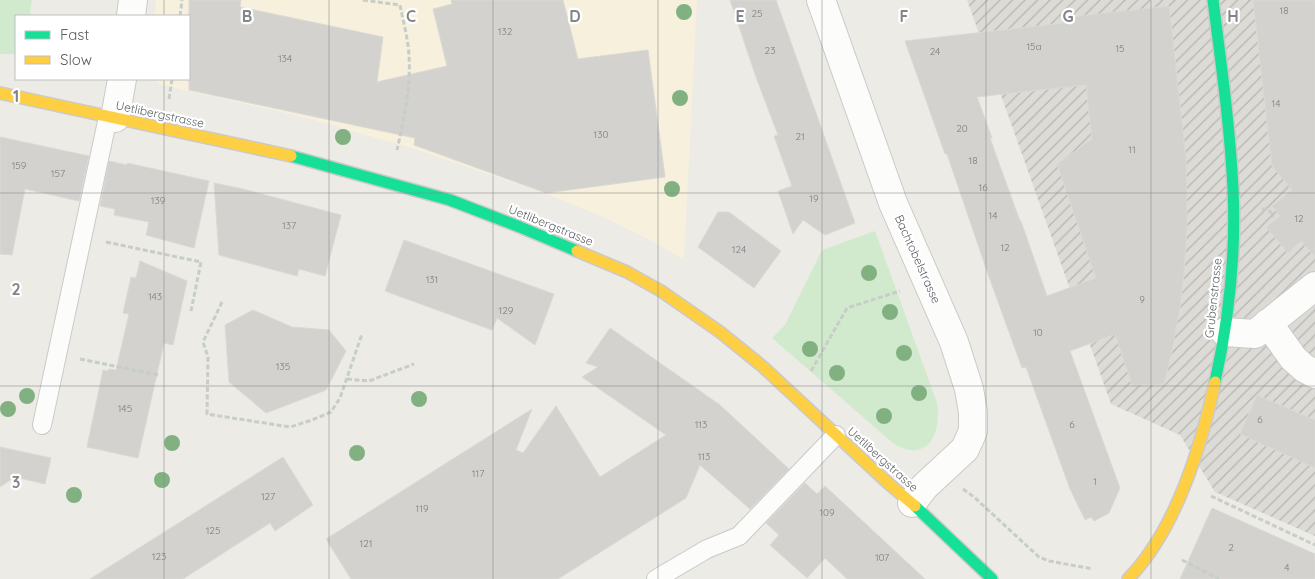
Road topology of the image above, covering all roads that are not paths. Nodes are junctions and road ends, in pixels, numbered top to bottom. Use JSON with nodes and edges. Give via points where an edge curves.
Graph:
{"nodes":[{"id":1,"x":133,"y":0,"type":"edge"},
{"id":2,"x":821,"y":0,"type":"edge"},
{"id":3,"x":1213,"y":0,"type":"edge"},
{"id":4,"x":130,"y":15,"type":"edge"},
{"id":5,"x":122,"y":80,"type":"edge"},
{"id":6,"x":0,"y":93,"type":"edge"},
{"id":7,"x":112,"y":117,"type":"junction"},
{"id":8,"x":1315,"y":286,"type":"edge"},
{"id":9,"x":1268,"y":323,"type":"junction"},
{"id":10,"x":1225,"y":332,"type":"junction"},
{"id":11,"x":1315,"y":374,"type":"edge"},
{"id":12,"x":42,"y":425,"type":"dead end"},
{"id":13,"x":836,"y":435,"type":"junction"},
{"id":14,"x":912,"y":503,"type":"junction"},
{"id":15,"x":656,"y":579,"type":"edge"},
{"id":16,"x":992,"y":579,"type":"edge"},
{"id":17,"x":1128,"y":579,"type":"edge"}],
"edges":[{"from":1,"to":4,"type":"street"},
{"from":2,"to":14,"type":"street","name":"Bachtobelstrasse","via":[[893,203],[954,342],[969,389],[972,431],[965,449],[924,487]]},
{"from":3,"to":10,"type":"main road","name":"Grubenstrasse","via":[[1232,177],[1232,245]]},
{"from":5,"to":7,"type":"street"},
{"from":6,"to":7,"type":"main road","name":"Uetlibergstrasse"},
{"from":7,"to":12,"type":"lane"},
{"from":7,"to":13,"type":"main road","name":"Uetlibergstrasse","via":[[298,157],[450,200],[598,259],[661,291],[720,332]]},
{"from":8,"to":9,"type":"street"},
{"from":9,"to":10,"type":"street","via":[[1255,334]]},
{"from":9,"to":11,"type":"street","via":[[1293,358]]},
{"from":10,"to":17,"type":"main road","name":"Grubenstrasse","via":[[1197,453],[1157,542]]},
{"from":13,"to":14,"type":"main road","name":"Uetlibergstrasse"},
{"from":13,"to":15,"type":"lane","via":[[739,536],[707,548]]},
{"from":14,"to":16,"type":"main road","name":"Uetlibergstrasse"}]}
